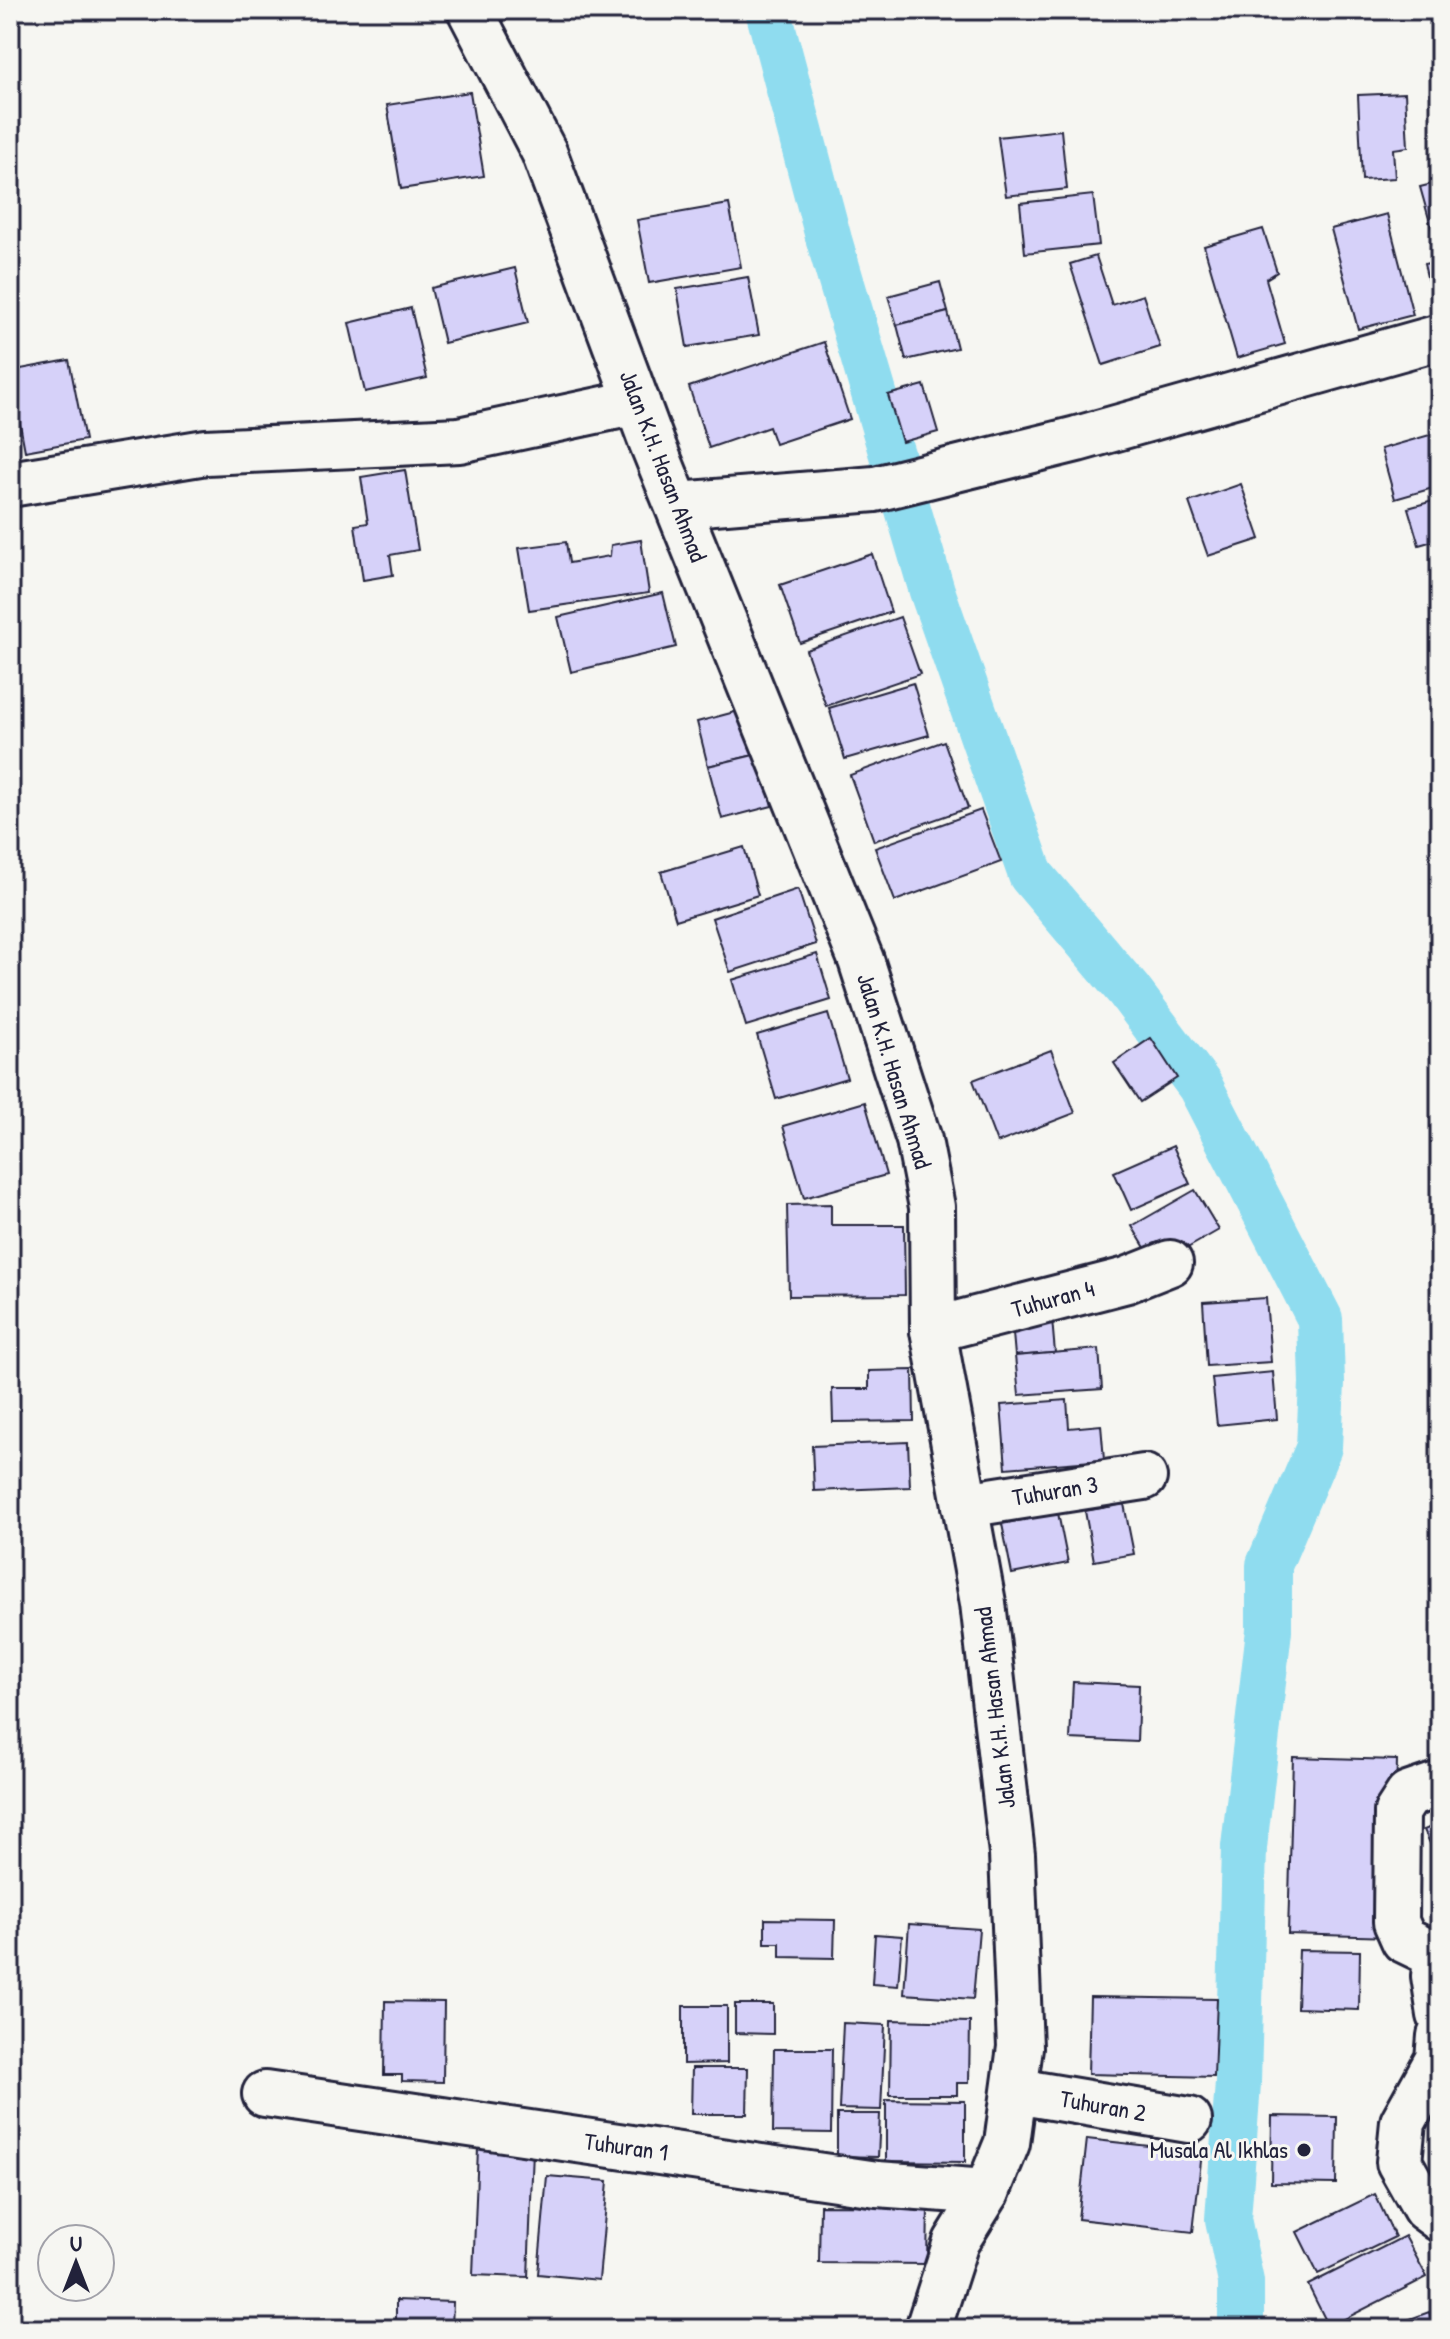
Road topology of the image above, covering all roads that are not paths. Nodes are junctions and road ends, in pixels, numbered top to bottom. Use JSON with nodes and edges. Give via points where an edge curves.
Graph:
{"nodes":[{"id":1,"x":470,"y":10,"type":"edge"},
{"id":2,"x":1440,"y":337,"type":"edge"},
{"id":3,"x":637,"y":402,"type":"junction"},
{"id":4,"x":10,"y":484,"type":"edge"},
{"id":5,"x":678,"y":505,"type":"junction"},
{"id":6,"x":1170,"y":1263,"type":"dead end"},
{"id":7,"x":933,"y":1330,"type":"junction"},
{"id":8,"x":1144,"y":1477,"type":"dead end"},
{"id":9,"x":965,"y":1505,"type":"junction"},
{"id":10,"x":1440,"y":1784,"type":"edge"},
{"id":11,"x":1438,"y":1955,"type":"edge"},
{"id":12,"x":1440,"y":2015,"type":"edge"},
{"id":13,"x":1440,"y":2036,"type":"edge"},
{"id":14,"x":1016,"y":2091,"type":"junction"},
{"id":15,"x":265,"y":2094,"type":"dead end"},
{"id":16,"x":1189,"y":2120,"type":"dead end"},
{"id":17,"x":987,"y":2192,"type":"junction"},
{"id":18,"x":1440,"y":2219,"type":"edge"},
{"id":19,"x":928,"y":2329,"type":"edge"}],
"edges":[{"from":1,"to":3,"type":"street","name":"Jalan K.H. Hasan Ahmad","via":[[544,152]]},
{"from":2,"to":5,"type":"street","via":[[1077,439],[875,489]]},
{"from":3,"to":4,"type":"street","via":[[459,440],[206,452]]},
{"from":3,"to":5,"type":"street","name":"Jalan K.H. Hasan Ahmad"},
{"from":5,"to":7,"type":"street","name":"Jalan K.H. Hasan Ahmad","via":[[861,960],[919,1140],[932,1207]]},
{"from":6,"to":7,"type":"street","name":"Tuhuran 4","via":[[1127,1280]]},
{"from":7,"to":9,"type":"street","name":"Jalan K.H. Hasan Ahmad"},
{"from":8,"to":9,"type":"street","name":"Tuhuran 3"},
{"from":9,"to":14,"type":"street","name":"Jalan K.H. Hasan Ahmad","via":[[983,1603],[1012,1854],[1020,2047]]},
{"from":10,"to":11,"type":"street","via":[[1408,1795],[1397,1812],[1396,1922],[1404,1940]]},
{"from":11,"to":12,"type":"street","via":[[1434,1976]]},
{"from":13,"to":18,"type":"street","via":[[1438,2059],[1403,2122],[1399,2162],[1425,2208]]},
{"from":14,"to":16,"type":"street","name":"Tuhuran 2"},
{"from":14,"to":17,"type":"street","name":"Jalan K.H. Hasan Ahmad","via":[[1007,2143]]},
{"from":15,"to":17,"type":"street","name":"Tuhuran 1","via":[[877,2184]]},
{"from":17,"to":19,"type":"street","name":"Jalan K.H. Hasan Ahmad","via":[[956,2242]]}]}
